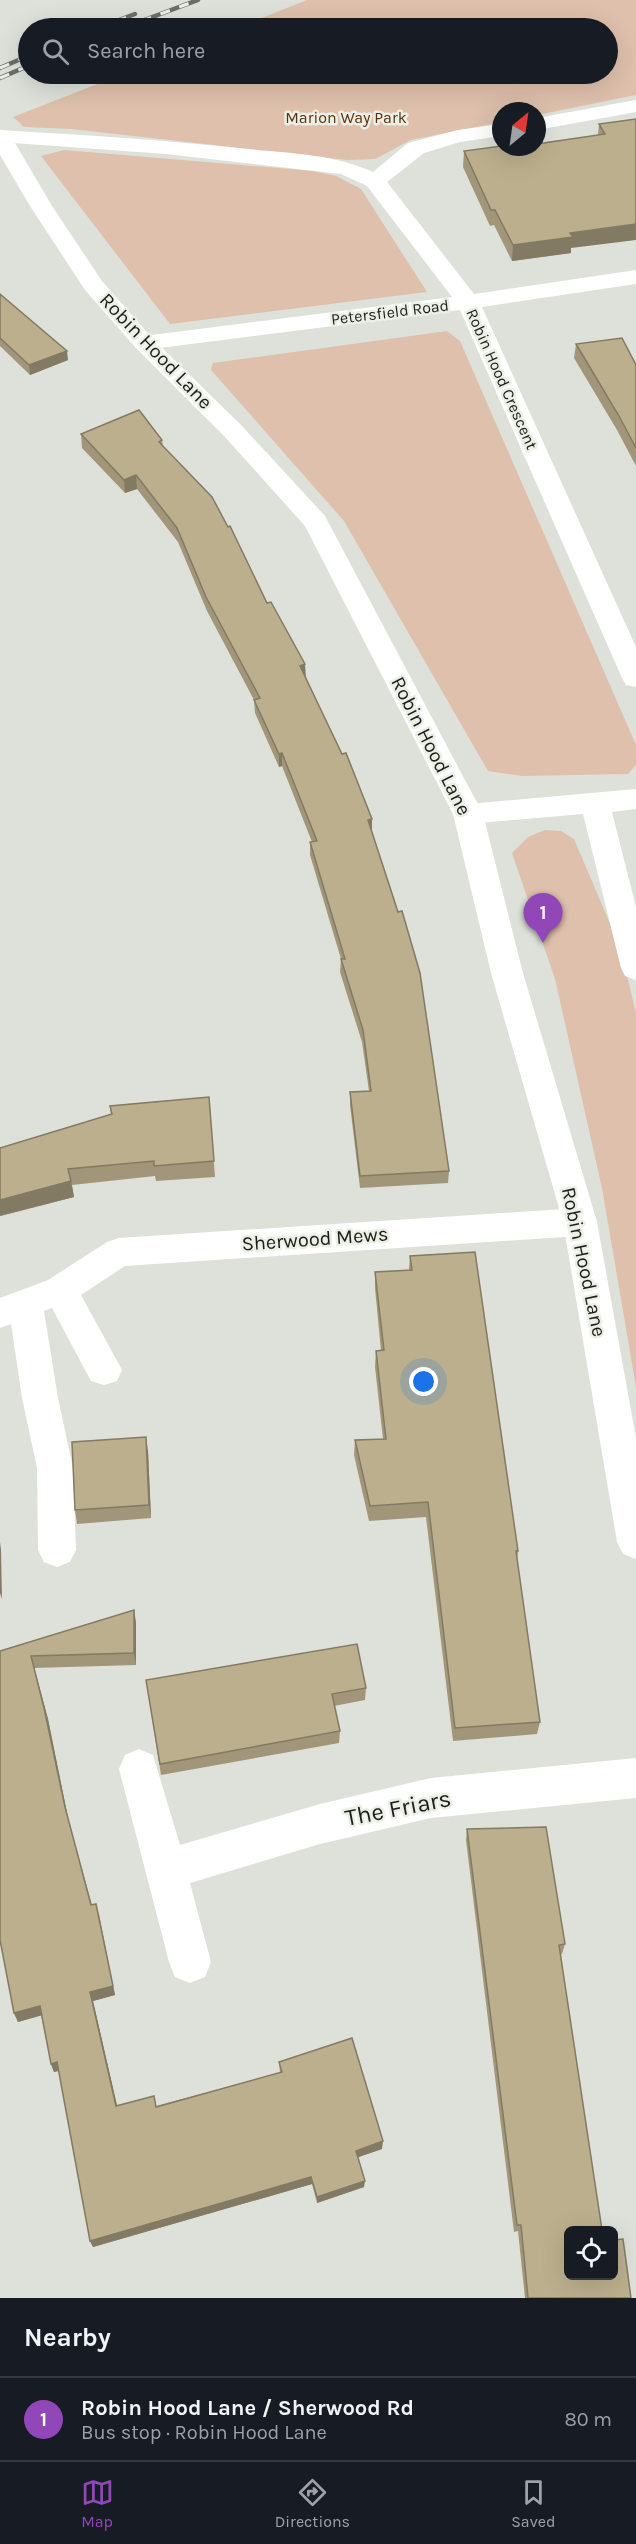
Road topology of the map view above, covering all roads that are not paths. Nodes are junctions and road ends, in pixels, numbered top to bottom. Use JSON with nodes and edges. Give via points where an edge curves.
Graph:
{"nodes":[{"id":1,"x":636,"y":106,"type":"edge"},
{"id":2,"x":546,"y":122,"type":"edge"},
{"id":3,"x":492,"y":131,"type":"edge"},
{"id":4,"x":0,"y":136,"type":"edge"},
{"id":5,"x":375,"y":181,"type":"junction"},
{"id":6,"x":636,"y":277,"type":"edge"},
{"id":7,"x":468,"y":302,"type":"junction"},
{"id":8,"x":144,"y":344,"type":"junction"},
{"id":9,"x":636,"y":678,"type":"edge"},
{"id":10,"x":636,"y":799,"type":"edge"},
{"id":11,"x":595,"y":804,"type":"junction"},
{"id":12,"x":468,"y":814,"type":"junction"},
{"id":13,"x":636,"y":968,"type":"edge"},
{"id":14,"x":580,"y":1222,"type":"junction"},
{"id":15,"x":60,"y":1290,"type":"junction"},
{"id":16,"x":13,"y":1308,"type":"edge"},
{"id":17,"x":104,"y":1370,"type":"dead end"},
{"id":18,"x":636,"y":1542,"type":"edge"},
{"id":19,"x":57,"y":1550,"type":"dead end"},
{"id":20,"x":139,"y":1769,"type":"dead end"},
{"id":21,"x":636,"y":1778,"type":"edge"},
{"id":22,"x":166,"y":1870,"type":"junction"},
{"id":23,"x":190,"y":1962,"type":"dead end"}],
"edges":[{"from":1,"to":2,"type":"street"},
{"from":3,"to":5,"type":"street","via":[[416,148]]},
{"from":4,"to":5,"type":"street","name":"Robin Hood Crescent","via":[[311,162],[347,168]]},
{"from":4,"to":8,"type":"street","name":"Robin Hood Lane","via":[[93,285]]},
{"from":5,"to":7,"type":"street","name":"Robin Hood Crescent"},
{"from":6,"to":7,"type":"street","name":"Petersfield Road"},
{"from":7,"to":8,"type":"street","name":"Petersfield Road"},
{"from":7,"to":9,"type":"street","name":"Robin Hood Crescent"},
{"from":8,"to":12,"type":"street","name":"Robin Hood Lane","via":[[233,431],[316,522]]},
{"from":10,"to":11,"type":"street"},
{"from":11,"to":12,"type":"street"},
{"from":11,"to":13,"type":"street"},
{"from":12,"to":14,"type":"street","name":"Robin Hood Lane","via":[[507,973]]},
{"from":14,"to":15,"type":"street","name":"Sherwood Mews","via":[[119,1252]]},
{"from":14,"to":18,"type":"street","name":"Robin Hood Lane"},
{"from":15,"to":16,"type":"street","name":"Sherwood Mews"},
{"from":15,"to":17,"type":"street"},
{"from":16,"to":19,"type":"street","via":[[40,1398],[55,1468]]},
{"from":20,"to":22,"type":"street"},
{"from":21,"to":22,"type":"street","name":"The Friars","via":[[431,1797],[320,1824]]},
{"from":22,"to":23,"type":"street"}]}
